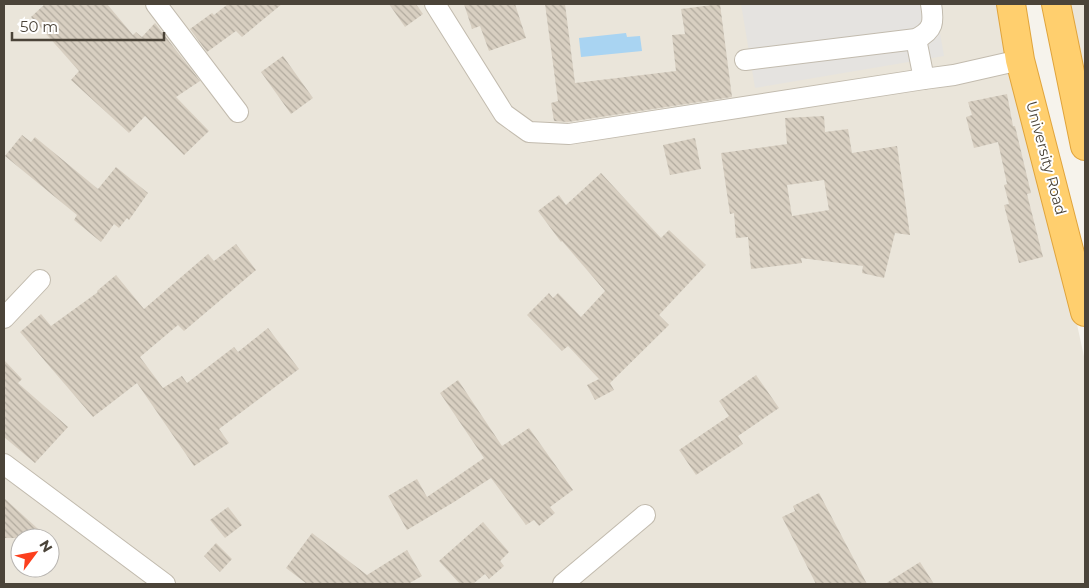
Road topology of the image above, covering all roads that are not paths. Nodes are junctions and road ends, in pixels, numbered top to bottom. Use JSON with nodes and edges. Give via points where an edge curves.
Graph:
{"nodes":[{"id":1,"x":156,"y":4,"type":"edge"},
{"id":2,"x":436,"y":4,"type":"edge"},
{"id":3,"x":932,"y":4,"type":"edge"},
{"id":4,"x":1012,"y":4,"type":"edge"},
{"id":5,"x":1056,"y":4,"type":"edge"},
{"id":6,"x":916,"y":39,"type":"junction"},
{"id":7,"x":745,"y":60,"type":"dead end"},
{"id":8,"x":1020,"y":60,"type":"junction"},
{"id":9,"x":924,"y":78,"type":"junction"},
{"id":10,"x":238,"y":112,"type":"dead end"},
{"id":11,"x":1085,"y":146,"type":"edge"},
{"id":12,"x":40,"y":280,"type":"dead end"},
{"id":13,"x":1085,"y":312,"type":"edge"},
{"id":14,"x":4,"y":318,"type":"edge"},
{"id":15,"x":4,"y":464,"type":"edge"},
{"id":16,"x":645,"y":515,"type":"dead end"},
{"id":17,"x":165,"y":584,"type":"edge"},
{"id":18,"x":563,"y":584,"type":"edge"}],
"edges":[{"from":1,"to":10,"type":"street"},
{"from":2,"to":9,"type":"street","via":[[504,114],[529,132],[569,134]]},
{"from":3,"to":6,"type":"street","via":[[932,26]]},
{"from":4,"to":8,"type":"highway","name":"University Road"},
{"from":5,"to":11,"type":"highway"},
{"from":6,"to":7,"type":"street"},
{"from":6,"to":9,"type":"street"},
{"from":8,"to":9,"type":"street","via":[[954,75]]},
{"from":8,"to":13,"type":"highway","name":"University Road"},
{"from":12,"to":14,"type":"street"},
{"from":15,"to":17,"type":"street"},
{"from":16,"to":18,"type":"street"}]}
